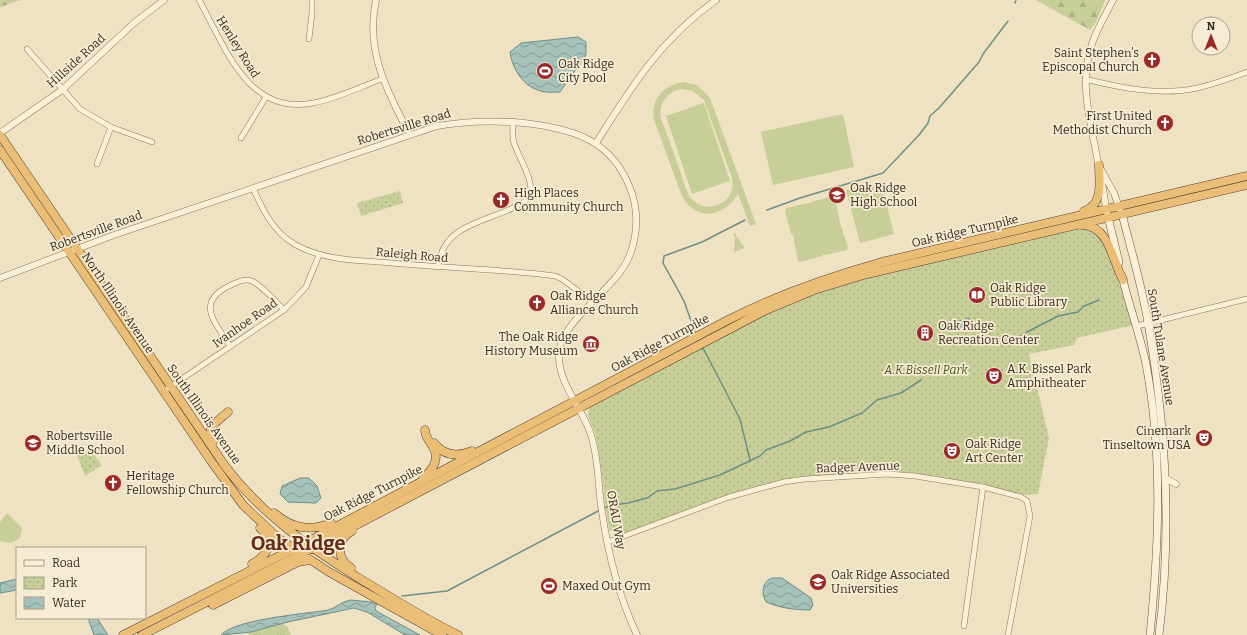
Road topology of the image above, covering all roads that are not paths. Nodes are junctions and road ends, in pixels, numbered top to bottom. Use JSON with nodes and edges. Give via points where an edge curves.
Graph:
{"nodes":[{"id":1,"x":164,"y":0,"type":"edge"},
{"id":2,"x":199,"y":0,"type":"edge"},
{"id":3,"x":312,"y":0,"type":"edge"},
{"id":4,"x":376,"y":0,"type":"edge"},
{"id":5,"x":716,"y":0,"type":"edge"},
{"id":6,"x":1113,"y":0,"type":"edge"},
{"id":7,"x":309,"y":39,"type":"dead end"},
{"id":8,"x":27,"y":49,"type":"dead end"},
{"id":9,"x":1247,"y":72,"type":"edge"},
{"id":10,"x":382,"y":78,"type":"junction"},
{"id":11,"x":1085,"y":79,"type":"junction"},
{"id":12,"x":62,"y":90,"type":"junction"},
{"id":13,"x":266,"y":97,"type":"junction"},
{"id":14,"x":513,"y":121,"type":"junction"},
{"id":15,"x":111,"y":126,"type":"junction"},
{"id":16,"x":0,"y":134,"type":"edge"},
{"id":17,"x":410,"y":135,"type":"junction"},
{"id":18,"x":242,"y":138,"type":"dead end"},
{"id":19,"x":152,"y":142,"type":"dead end"},
{"id":20,"x":596,"y":143,"type":"junction"},
{"id":21,"x":0,"y":150,"type":"edge"},
{"id":22,"x":97,"y":164,"type":"dead end"},
{"id":23,"x":1098,"y":165,"type":"junction"},
{"id":24,"x":1245,"y":177,"type":"edge"},
{"id":25,"x":1247,"y":185,"type":"edge"},
{"id":26,"x":253,"y":188,"type":"junction"},
{"id":27,"x":1120,"y":210,"type":"junction"},
{"id":28,"x":1107,"y":213,"type":"junction"},
{"id":29,"x":1078,"y":225,"type":"junction"},
{"id":30,"x":1008,"y":233,"type":"junction"},
{"id":31,"x":78,"y":249,"type":"junction"},
{"id":32,"x":69,"y":252,"type":"junction"},
{"id":33,"x":319,"y":255,"type":"junction"},
{"id":34,"x":438,"y":267,"type":"junction"},
{"id":35,"x":0,"y":278,"type":"edge"},
{"id":36,"x":1123,"y":280,"type":"junction"},
{"id":37,"x":1247,"y":299,"type":"edge"},
{"id":38,"x":593,"y":302,"type":"junction"},
{"id":39,"x":284,"y":310,"type":"junction"},
{"id":40,"x":1148,"y":322,"type":"junction"},
{"id":41,"x":1137,"y":326,"type":"junction"},
{"id":42,"x":230,"y":346,"type":"junction"},
{"id":43,"x":167,"y":389,"type":"junction"},
{"id":44,"x":577,"y":404,"type":"junction"},
{"id":45,"x":1156,"y":408,"type":"junction"},
{"id":46,"x":194,"y":421,"type":"junction"},
{"id":47,"x":522,"y":429,"type":"junction"},
{"id":48,"x":1165,"y":478,"type":"junction"},
{"id":49,"x":236,"y":481,"type":"junction"},
{"id":50,"x":983,"y":487,"type":"junction"},
{"id":51,"x":1166,"y":489,"type":"junction"},
{"id":52,"x":249,"y":495,"type":"junction"},
{"id":53,"x":385,"y":500,"type":"junction"},
{"id":54,"x":243,"y":505,"type":"junction"},
{"id":55,"x":381,"y":512,"type":"junction"},
{"id":56,"x":608,"y":542,"type":"junction"},
{"id":57,"x":308,"y":545,"type":"junction"},
{"id":58,"x":293,"y":548,"type":"junction"},
{"id":59,"x":301,"y":554,"type":"junction"},
{"id":60,"x":310,"y":560,"type":"junction"},
{"id":61,"x":226,"y":584,"type":"junction"},
{"id":62,"x":376,"y":589,"type":"junction"},
{"id":63,"x":162,"y":625,"type":"junction"},
{"id":64,"x":964,"y":626,"type":"dead end"},
{"id":65,"x":123,"y":635,"type":"edge"},
{"id":66,"x":142,"y":635,"type":"edge"},
{"id":67,"x":442,"y":635,"type":"edge"},
{"id":68,"x":458,"y":635,"type":"edge"},
{"id":69,"x":637,"y":635,"type":"edge"},
{"id":70,"x":1008,"y":635,"type":"edge"},
{"id":71,"x":1150,"y":635,"type":"edge"},
{"id":72,"x":1159,"y":635,"type":"edge"}],
"edges":[{"from":1,"to":12,"type":"street","name":"Hillside Road","via":[[134,23]]},
{"from":2,"to":13,"type":"street","name":"Henley Road","via":[[242,76],[254,90]]},
{"from":3,"to":7,"type":"street"},
{"from":4,"to":10,"type":"street","via":[[373,32],[377,64]]},
{"from":5,"to":20,"type":"street","via":[[688,21],[660,50]]},
{"from":6,"to":11,"type":"street","via":[[1093,42]]},
{"from":8,"to":12,"type":"street"},
{"from":9,"to":11,"type":"street","via":[[1196,88],[1177,90],[1146,90]]},
{"from":10,"to":13,"type":"street","name":"Henley Road","via":[[314,103],[288,104]]},
{"from":10,"to":17,"type":"street"},
{"from":11,"to":23,"type":"street","via":[[1086,103]]},
{"from":12,"to":15,"type":"street","via":[[80,109]]},
{"from":12,"to":16,"type":"street","name":"Hillside Road"},
{"from":13,"to":18,"type":"street"},
{"from":14,"to":17,"type":"street","name":"Robertsville Road","via":[[465,121],[437,126]]},
{"from":14,"to":20,"type":"street","name":"Robertsville Road","via":[[571,131]]},
{"from":14,"to":34,"type":"street","via":[[514,143],[531,187],[530,195],[526,202],[455,233],[442,248]]},
{"from":15,"to":19,"type":"street"},
{"from":15,"to":22,"type":"street"},
{"from":16,"to":31,"type":"highway","name":"South Illinois Avenue"},
{"from":17,"to":26,"type":"street","name":"Robertsville Road"},
{"from":20,"to":38,"type":"street","name":"Robertsville Road","via":[[616,162],[627,181],[634,201],[636,226],[634,243],[623,269]]},
{"from":21,"to":32,"type":"highway","name":"North Illinois Avenue"},
{"from":23,"to":27,"type":"street","name":"South Tulane Avenue","via":[[1114,193]]},
{"from":23,"to":28,"type":"street"},
{"from":23,"to":30,"type":"highway","via":[[1099,192],[1093,207],[1024,225]]},
{"from":24,"to":27,"type":"highway","name":"Oak Ridge Turnpike"},
{"from":25,"to":27,"type":"highway","name":"Oak Ridge Turnpike"},
{"from":26,"to":31,"type":"street","name":"Robertsville Road","via":[[114,234]]},
{"from":26,"to":33,"type":"street","name":"Raleigh Road","via":[[265,215],[275,227],[296,245]]},
{"from":27,"to":28,"type":"highway","name":"Oak Ridge Turnpike"},
{"from":27,"to":40,"type":"main road","name":"South Tulane Avenue"},
{"from":28,"to":29,"type":"highway","name":"Oak Ridge Turnpike"},
{"from":28,"to":30,"type":"highway","name":"Oak Ridge Turnpike"},
{"from":28,"to":36,"type":"main road","name":"South Tulane Avenue"},
{"from":29,"to":36,"type":"highway","via":[[1087,225],[1107,240]]},
{"from":29,"to":44,"type":"highway","name":"Oak Ridge Turnpike","via":[[867,274],[814,290],[750,318]]},
{"from":30,"to":44,"type":"highway","name":"Oak Ridge Turnpike","via":[[848,272],[786,293],[728,320]]},
{"from":31,"to":32,"type":"street","name":"Robertsville Road"},
{"from":31,"to":43,"type":"highway","name":"South Illinois Avenue"},
{"from":32,"to":35,"type":"street","name":"Robertsville Road"},
{"from":32,"to":43,"type":"highway","name":"North Illinois Avenue"},
{"from":33,"to":34,"type":"street","name":"Raleigh Road"},
{"from":33,"to":39,"type":"street","name":"Ivanhoe Road","via":[[306,287]]},
{"from":34,"to":38,"type":"street","name":"Raleigh Road","via":[[555,276]]},
{"from":36,"to":41,"type":"main road","name":"South Tulane Avenue"},
{"from":37,"to":40,"type":"street"},
{"from":38,"to":44,"type":"street","name":"Robertsville Road","via":[[568,329],[559,348],[561,373]]},
{"from":39,"to":42,"type":"street","name":"Ivanhoe Road"},
{"from":39,"to":42,"type":"street","via":[[259,285],[250,280],[242,280],[229,286],[213,298],[209,307],[212,317]]},
{"from":40,"to":41,"type":"street"},
{"from":40,"to":45,"type":"main road","name":"South Tulane Avenue"},
{"from":41,"to":45,"type":"main road","name":"South Tulane Avenue"},
{"from":42,"to":43,"type":"street","name":"Ivanhoe Road"},
{"from":43,"to":46,"type":"highway","name":"South Illinois Avenue"},
{"from":43,"to":54,"type":"highway","name":"North Illinois Avenue"},
{"from":44,"to":47,"type":"highway","name":"Oak Ridge Turnpike"},
{"from":44,"to":55,"type":"highway","name":"Oak Ridge Turnpike"},
{"from":44,"to":56,"type":"street","name":"ORAU Way","via":[[592,437]]},
{"from":45,"to":48,"type":"main road","name":"South Tulane Avenue"},
{"from":45,"to":71,"type":"main road","name":"South Tulane Avenue","via":[[1159,510]]},
{"from":46,"to":49,"type":"highway","name":"South Illinois Avenue"},
{"from":46,"to":49,"type":"highway","via":[[205,424],[228,412],[213,425],[210,436]]},
{"from":47,"to":53,"type":"highway","name":"Oak Ridge Turnpike"},
{"from":47,"to":53,"type":"highway","via":[[457,455],[441,450],[425,430],[425,436],[435,452],[431,470]]},
{"from":48,"to":51,"type":"main road","name":"South Tulane Avenue"},
{"from":48,"to":51,"type":"street","via":[[1176,484]]},
{"from":49,"to":52,"type":"highway","name":"South Illinois Avenue"},
{"from":50,"to":56,"type":"street","name":"Badger Avenue","via":[[888,474],[784,482],[729,497]]},
{"from":50,"to":64,"type":"street"},
{"from":50,"to":70,"type":"street","name":"Badger Avenue","via":[[1021,497],[1027,501],[1029,507],[1030,516]]},
{"from":51,"to":72,"type":"main road","name":"South Tulane Avenue","via":[[1164,593]]},
{"from":52,"to":53,"type":"highway","via":[[261,501],[286,522],[304,529],[319,528]]},
{"from":52,"to":57,"type":"highway","name":"South Illinois Avenue","via":[[280,525]]},
{"from":53,"to":57,"type":"highway","name":"Oak Ridge Turnpike"},
{"from":54,"to":58,"type":"highway","name":"North Illinois Avenue","via":[[270,531]]},
{"from":54,"to":61,"type":"highway","via":[[267,536],[268,546],[263,557],[239,572]]},
{"from":55,"to":57,"type":"highway","name":"Oak Ridge Turnpike"},
{"from":55,"to":62,"type":"highway","via":[[346,535],[342,539],[340,551],[340,557],[346,564],[366,577]]},
{"from":56,"to":69,"type":"street","name":"ORAU Way","via":[[622,597]]},
{"from":57,"to":58,"type":"highway","name":"Oak Ridge Turnpike"},
{"from":57,"to":59,"type":"highway","name":"Oak Ridge Turnpike"},
{"from":57,"to":62,"type":"highway","name":"South Illinois Avenue"},
{"from":58,"to":59,"type":"highway","name":"North Illinois Avenue"},
{"from":58,"to":61,"type":"highway","name":"Oak Ridge Turnpike"},
{"from":59,"to":60,"type":"highway"},
{"from":59,"to":63,"type":"highway","name":"Oak Ridge Turnpike"},
{"from":60,"to":63,"type":"highway","via":[[298,562],[207,608]]},
{"from":60,"to":67,"type":"highway"},
{"from":61,"to":65,"type":"highway","name":"Oak Ridge Turnpike"},
{"from":62,"to":68,"type":"highway","name":"South Illinois Avenue"},
{"from":63,"to":66,"type":"highway","name":"Oak Ridge Turnpike"}]}
